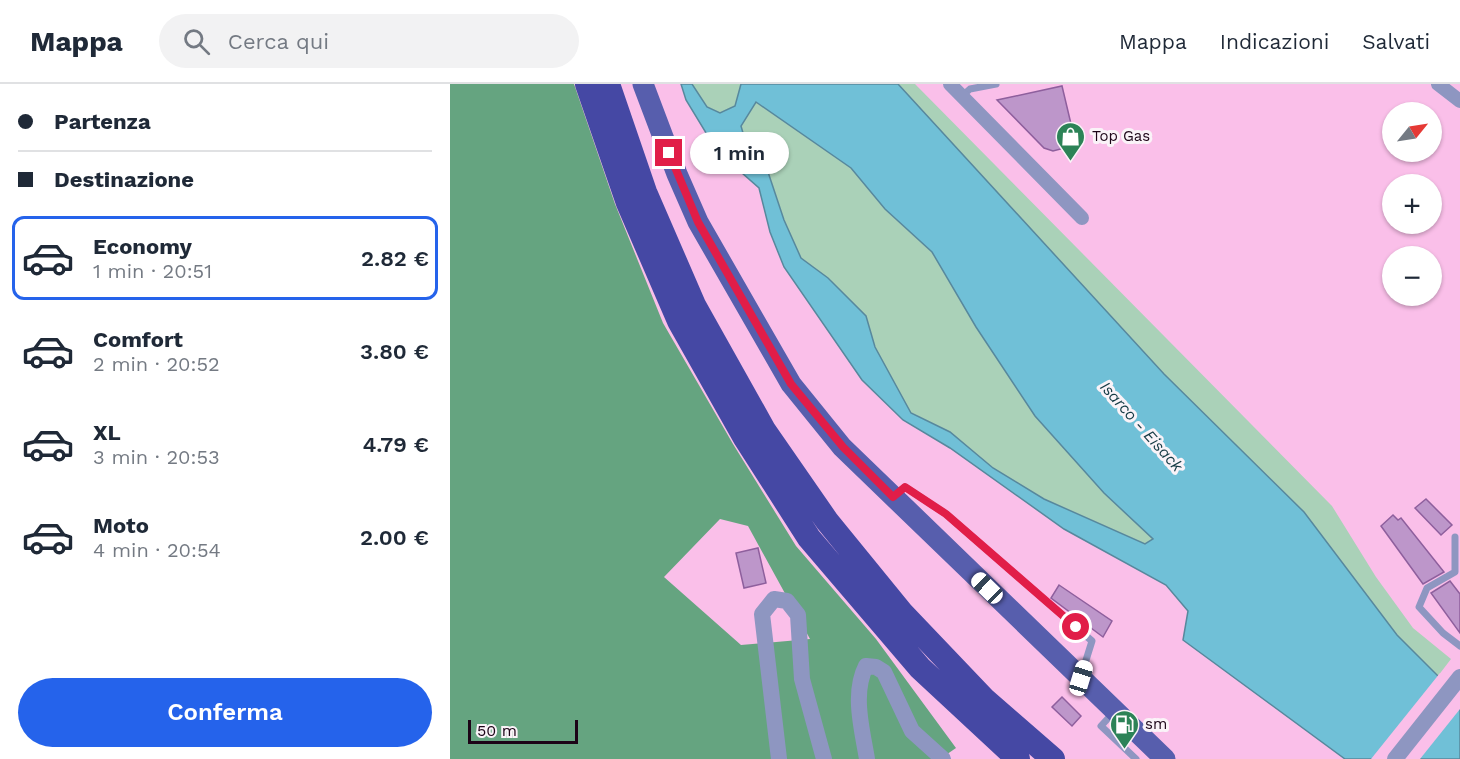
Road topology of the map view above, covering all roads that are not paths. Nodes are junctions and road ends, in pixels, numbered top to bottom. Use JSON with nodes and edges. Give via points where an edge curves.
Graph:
{"nodes":[{"id":1,"x":587,"y":84,"type":"edge"},
{"id":2,"x":608,"y":84,"type":"edge"},
{"id":3,"x":643,"y":84,"type":"edge"},
{"id":4,"x":950,"y":84,"type":"edge"},
{"id":5,"x":996,"y":84,"type":"edge"},
{"id":6,"x":1438,"y":84,"type":"edge"},
{"id":7,"x":961,"y":97,"type":"junction"},
{"id":8,"x":1460,"y":101,"type":"edge"},
{"id":9,"x":1082,"y":218,"type":"dead end"},
{"id":10,"x":893,"y":497,"type":"junction"},
{"id":11,"x":1455,"y":537,"type":"dead end"},
{"id":12,"x":1460,"y":646,"type":"edge"},
{"id":13,"x":1460,"y":677,"type":"edge"},
{"id":14,"x":1081,"y":678,"type":"junction"},
{"id":15,"x":1115,"y":711,"type":"junction"},
{"id":16,"x":779,"y":759,"type":"edge"},
{"id":17,"x":824,"y":759,"type":"edge"},
{"id":18,"x":867,"y":759,"type":"edge"},
{"id":19,"x":943,"y":759,"type":"edge"},
{"id":20,"x":1018,"y":759,"type":"edge"},
{"id":21,"x":1053,"y":759,"type":"edge"},
{"id":22,"x":1136,"y":759,"type":"edge"},
{"id":23,"x":1165,"y":759,"type":"edge"},
{"id":24,"x":1395,"y":759,"type":"edge"}],
"edges":[{"from":1,"to":20,"type":"highway","via":[[628,203],[679,321],[745,438],[809,538],[920,668]]},
{"from":2,"to":21,"type":"highway","via":[[645,192],[694,305],[764,429],[827,521],[902,613],[984,699]]},
{"from":3,"to":10,"type":"main road","via":[[698,222],[758,330],[791,384],[843,447]]},
{"from":4,"to":7,"type":"street"},
{"from":5,"to":7,"type":"lane","via":[[970,89]]},
{"from":6,"to":8,"type":"street"},
{"from":7,"to":9,"type":"street"},
{"from":10,"to":14,"type":"main road"},
{"from":10,"to":14,"type":"lane","via":[[905,487],[946,514],[1092,641]]},
{"from":11,"to":12,"type":"lane","via":[[1455,572],[1427,588],[1419,607]]},
{"from":13,"to":24,"type":"street"},
{"from":14,"to":15,"type":"main road"},
{"from":15,"to":22,"type":"lane","via":[[1101,726]]},
{"from":15,"to":23,"type":"main road"},
{"from":16,"to":17,"type":"street","via":[[762,614],[774,599],[787,601],[798,615],[802,679]]},
{"from":18,"to":19,"type":"street","via":[[860,712],[860,678],[866,666],[884,672],[912,731]]}]}
